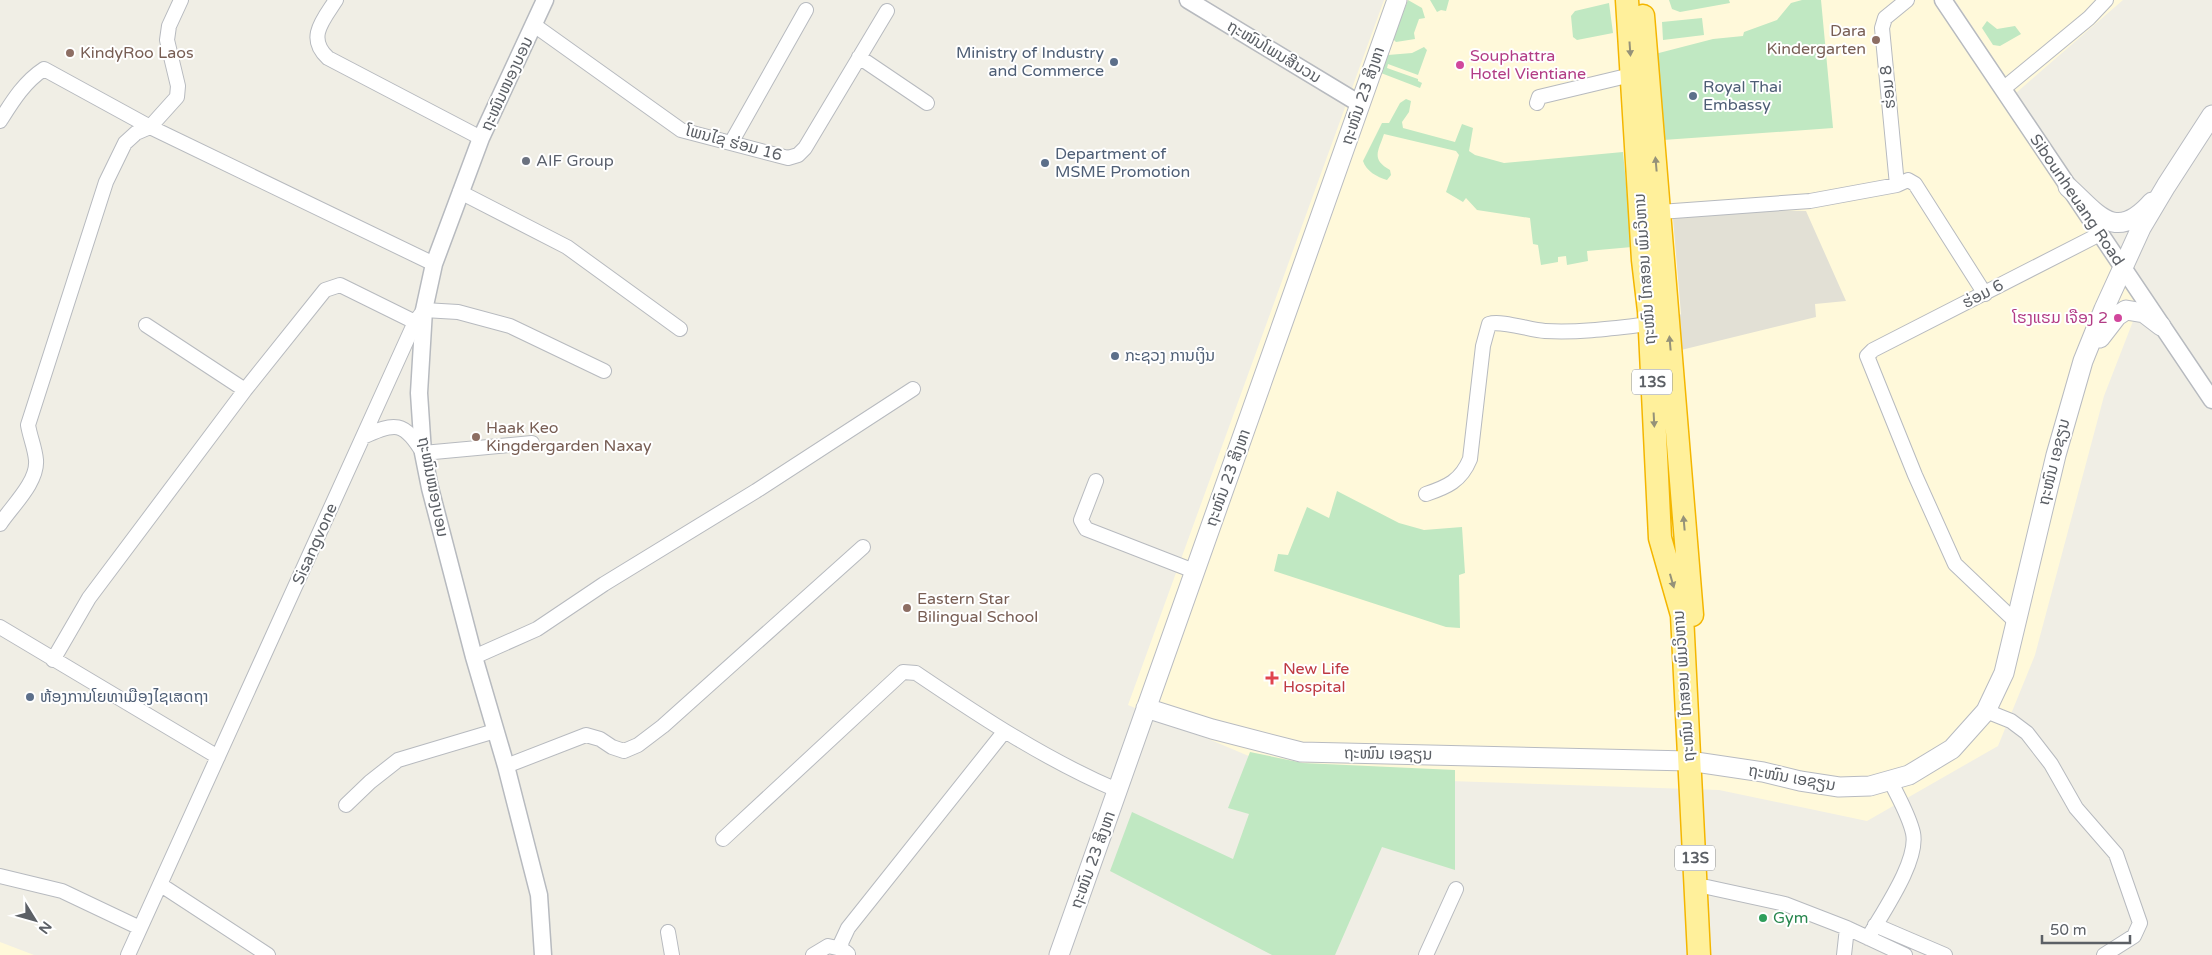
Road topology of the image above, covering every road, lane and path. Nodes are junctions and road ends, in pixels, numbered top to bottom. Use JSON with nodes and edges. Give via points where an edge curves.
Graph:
{"nodes":[{"id":1,"x":181,"y":0,"type":"edge"},
{"id":2,"x":336,"y":0,"type":"edge"},
{"id":3,"x":545,"y":0,"type":"edge"},
{"id":4,"x":1188,"y":0,"type":"edge"},
{"id":5,"x":1397,"y":0,"type":"edge"},
{"id":6,"x":1627,"y":0,"type":"edge"},
{"id":7,"x":1641,"y":0,"type":"edge"},
{"id":8,"x":1907,"y":0,"type":"edge"},
{"id":9,"x":1943,"y":0,"type":"edge"},
{"id":10,"x":2106,"y":0,"type":"edge"},
{"id":11,"x":806,"y":10,"type":"dead end"},
{"id":12,"x":887,"y":12,"type":"dead end"},
{"id":13,"x":534,"y":24,"type":"junction"},
{"id":14,"x":858,"y":57,"type":"junction"},
{"id":15,"x":1632,"y":75,"type":"junction"},
{"id":16,"x":2003,"y":89,"type":"junction"},
{"id":17,"x":927,"y":102,"type":"dead end"},
{"id":18,"x":1538,"y":103,"type":"dead end"},
{"id":19,"x":1360,"y":104,"type":"junction"},
{"id":20,"x":2212,"y":115,"type":"edge"},
{"id":21,"x":0,"y":121,"type":"edge"},
{"id":22,"x":150,"y":127,"type":"junction"},
{"id":23,"x":481,"y":138,"type":"junction"},
{"id":24,"x":731,"y":143,"type":"junction"},
{"id":25,"x":1897,"y":185,"type":"junction"},
{"id":26,"x":2166,"y":186,"type":"junction"},
{"id":27,"x":2068,"y":187,"type":"junction"},
{"id":28,"x":460,"y":192,"type":"junction"},
{"id":29,"x":1660,"y":212,"type":"junction"},
{"id":30,"x":2100,"y":234,"type":"junction"},
{"id":31,"x":434,"y":264,"type":"junction"},
{"id":32,"x":2123,"y":268,"type":"junction"},
{"id":33,"x":1985,"y":294,"type":"junction"},
{"id":34,"x":420,"y":316,"type":"junction"},
{"id":35,"x":1649,"y":324,"type":"junction"},
{"id":36,"x":146,"y":325,"type":"dead end"},
{"id":37,"x":2161,"y":326,"type":"junction"},
{"id":38,"x":680,"y":329,"type":"dead end"},
{"id":39,"x":2083,"y":361,"type":"junction"},
{"id":40,"x":604,"y":371,"type":"dead end"},
{"id":41,"x":913,"y":389,"type":"dead end"},
{"id":42,"x":245,"y":390,"type":"junction"},
{"id":43,"x":2212,"y":400,"type":"edge"},
{"id":44,"x":363,"y":437,"type":"junction"},
{"id":45,"x":532,"y":443,"type":"dead end"},
{"id":46,"x":423,"y":453,"type":"junction"},
{"id":47,"x":1096,"y":481,"type":"dead end"},
{"id":48,"x":1426,"y":494,"type":"dead end"},
{"id":49,"x":0,"y":524,"type":"edge"},
{"id":50,"x":863,"y":548,"type":"dead end"},
{"id":51,"x":1194,"y":571,"type":"junction"},
{"id":52,"x":2016,"y":622,"type":"junction"},
{"id":53,"x":0,"y":627,"type":"edge"},
{"id":54,"x":474,"y":657,"type":"junction"},
{"id":55,"x":53,"y":660,"type":"junction"},
{"id":56,"x":1146,"y":708,"type":"junction"},
{"id":57,"x":1986,"y":711,"type":"junction"},
{"id":58,"x":495,"y":731,"type":"junction"},
{"id":59,"x":1004,"y":732,"type":"junction"},
{"id":60,"x":218,"y":757,"type":"junction"},
{"id":61,"x":1696,"y":762,"type":"junction"},
{"id":62,"x":506,"y":766,"type":"junction"},
{"id":63,"x":1890,"y":780,"type":"junction"},
{"id":64,"x":1118,"y":791,"type":"junction"},
{"id":65,"x":346,"y":805,"type":"dead end"},
{"id":66,"x":723,"y":838,"type":"dead end"},
{"id":67,"x":0,"y":876,"type":"edge"},
{"id":68,"x":161,"y":885,"type":"junction"},
{"id":69,"x":1707,"y":887,"type":"junction"},
{"id":70,"x":1456,"y":889,"type":"dead end"},
{"id":71,"x":140,"y":928,"type":"junction"},
{"id":72,"x":1847,"y":928,"type":"junction"},
{"id":73,"x":668,"y":932,"type":"dead end"},
{"id":74,"x":1872,"y":932,"type":"junction"},
{"id":75,"x":845,"y":952,"type":"edge"},
{"id":76,"x":128,"y":955,"type":"edge"},
{"id":77,"x":268,"y":955,"type":"edge"},
{"id":78,"x":543,"y":955,"type":"edge"},
{"id":79,"x":672,"y":955,"type":"edge"},
{"id":80,"x":813,"y":955,"type":"edge"},
{"id":81,"x":1059,"y":955,"type":"edge"},
{"id":82,"x":1426,"y":955,"type":"edge"},
{"id":83,"x":1699,"y":955,"type":"edge"},
{"id":84,"x":1709,"y":955,"type":"edge"},
{"id":85,"x":1844,"y":955,"type":"edge"},
{"id":86,"x":1905,"y":955,"type":"edge"},
{"id":87,"x":1945,"y":955,"type":"edge"},
{"id":88,"x":2104,"y":955,"type":"edge"}],
"edges":[{"from":1,"to":22,"type":"street","via":[[169,26],[167,40],[178,86],[177,97]]},
{"from":2,"to":23,"type":"street","via":[[321,24],[317,38],[319,50],[328,58]]},
{"from":3,"to":13,"type":"street","name":"ຖະໜົນໜອງບອນ"},
{"from":4,"to":19,"type":"street","name":"ຖະໜົນໂພນສີນວນ"},
{"from":5,"to":19,"type":"main road","name":"ຖະໜົນ 23 ສິງຫາ"},
{"from":6,"to":15,"type":"highway","name":"ຖະໜົນ ໄກສອນ ພົມວິຫານ","number":"13S","one_way":true},
{"from":29,"to":7,"type":"highway","name":"ຖະໜົນ ໄກສອນ ພົມວິຫານ","number":"13S","one_way":true},
{"from":8,"to":25,"type":"street","name":"ຮ່ອມ 8","via":[[1885,18],[1882,28]]},
{"from":9,"to":16,"type":"street","name":"Sibounheuang Road"},
{"from":10,"to":16,"type":"street","via":[[2089,18]]},
{"from":11,"to":24,"type":"street"},
{"from":12,"to":14,"type":"street","name":"ໂພນໄຊ ຮ່ອມ 16"},
{"from":13,"to":23,"type":"street","name":"ຖະໜົນໜອງບອນ"},
{"from":13,"to":24,"type":"street","name":"ໂພນໄຊ ຮ່ອມ 16","via":[[681,130]]},
{"from":14,"to":17,"type":"street"},
{"from":14,"to":24,"type":"street","name":"ໂພນໄຊ ຮ່ອມ 16","via":[[805,148],[798,154],[788,158]]},
{"from":15,"to":18,"type":"street","via":[[1539,97]]},
{"from":15,"to":35,"type":"highway","name":"ຖະໜົນ ໄກສອນ ພົມວິຫານ","number":"13S"},
{"from":16,"to":27,"type":"street","name":"Sibounheuang Road"},
{"from":19,"to":51,"type":"main road","name":"ຖະໜົນ 23 ສິງຫາ"},
{"from":20,"to":26,"type":"main road","name":"ຖະໜົນ ເອຊຽນ"},
{"from":21,"to":22,"type":"street","via":[[33,76],[44,69]]},
{"from":22,"to":31,"type":"street"},
{"from":22,"to":49,"type":"street","via":[[136,133],[125,144],[106,182],[28,425],[36,470]]},
{"from":23,"to":28,"type":"street","name":"ຖະໜົນໜອງບອນ"},
{"from":25,"to":29,"type":"street","via":[[1810,200]]},
{"from":25,"to":33,"type":"street","via":[[1908,180],[1915,184]]},
{"from":26,"to":27,"type":"main road","via":[[2135,217],[2123,222],[2110,222],[2098,216]]},
{"from":26,"to":32,"type":"main road","name":"ຖະໜົນ ເອຊຽນ"},
{"from":27,"to":30,"type":"street","name":"Sibounheuang Road"},
{"from":28,"to":31,"type":"street","name":"ຖະໜົນໜອງບອນ"},
{"from":28,"to":38,"type":"street","via":[[567,247]]},
{"from":61,"to":29,"type":"highway","name":"ຖະໜົນ ໄກສອນ ພົມວິຫານ","number":"13S","one_way":true},
{"from":30,"to":32,"type":"street","name":"Sibounheuang Road"},
{"from":30,"to":33,"type":"street","name":"ຮ່ອມ 6"},
{"from":31,"to":34,"type":"street","name":"ຖະໜົນໜອງບອນ"},
{"from":32,"to":37,"type":"street","name":"Sibounheuang Road"},
{"from":32,"to":39,"type":"main road","name":"ຖະໜົນ ເອຊຽນ"},
{"from":33,"to":52,"type":"street","name":"ຮ່ອມ 6","via":[[1873,350],[1868,356],[1915,475],[1955,564]]},
{"from":34,"to":40,"type":"street","via":[[458,312],[510,326]]},
{"from":34,"to":42,"type":"street","via":[[340,285],[331,287],[325,290]]},
{"from":34,"to":44,"type":"street","name":"Sisangvone"},
{"from":34,"to":46,"type":"street","name":"ຖະໜົນໜອງບອນ","via":[[419,393]]},
{"from":35,"to":48,"type":"street","via":[[1548,331],[1489,324],[1483,346],[1470,458],[1450,486]]},
{"from":35,"to":61,"type":"highway","name":"ຖະໜົນ ໄກສອນ ພົມວິຫານ","number":"13S","one_way":true,"via":[[1660,538],[1682,615]]},
{"from":36,"to":42,"type":"street"},
{"from":37,"to":39,"type":"main road","via":[[2144,313],[2126,310],[2112,320]]},
{"from":37,"to":43,"type":"street","name":"Sibounheuang Road"},
{"from":39,"to":52,"type":"main road","name":"ຖະໜົນ ເອຊຽນ","via":[[2058,447]]},
{"from":41,"to":54,"type":"street","via":[[537,629]]},
{"from":42,"to":55,"type":"street","via":[[89,598]]},
{"from":44,"to":46,"type":"street","via":[[394,426],[405,430]]},
{"from":44,"to":60,"type":"street","name":"Sisangvone"},
{"from":45,"to":46,"type":"street"},
{"from":46,"to":54,"type":"street","name":"ຖະໜົນໜອງບອນ"},
{"from":47,"to":51,"type":"street","via":[[1082,520],[1086,529]]},
{"from":50,"to":62,"type":"street","via":[[638,745],[624,751],[586,735]]},
{"from":51,"to":56,"type":"main road","name":"ຖະໜົນ 23 ສິງຫາ"},
{"from":52,"to":57,"type":"main road","name":"ຖະໜົນ ເອຊຽນ","via":[[2004,674]]},
{"from":53,"to":55,"type":"street"},
{"from":54,"to":58,"type":"street","name":"ຖະໜົນໜອງບອນ"},
{"from":55,"to":60,"type":"street"},
{"from":56,"to":61,"type":"main road","name":"ຖະໜົນ ເອຊຽນ","via":[[1301,752]]},
{"from":56,"to":64,"type":"main road","name":"ຖະໜົນ 23 ສິງຫາ"},
{"from":57,"to":63,"type":"main road","name":"ຖະໜົນ ເອຊຽນ","via":[[1952,749],[1908,775]]},
{"from":57,"to":88,"type":"street","via":[[2011,721],[2027,733],[2076,808],[2116,854],[2140,923],[2134,936]]},
{"from":58,"to":62,"type":"street","name":"ຖະໜົນໜອງບອນ"},
{"from":58,"to":65,"type":"street","via":[[398,760]]},
{"from":59,"to":64,"type":"street"},
{"from":59,"to":66,"type":"street","via":[[916,673],[903,672]]},
{"from":59,"to":75,"type":"street","via":[[848,928],[841,943]]},
{"from":60,"to":68,"type":"street","name":"Sisangvone"},
{"from":61,"to":63,"type":"main road","name":"ຖະໜົນ ເອຊຽນ","via":[[1839,787],[1870,786]]},
{"from":61,"to":69,"type":"highway","name":"ຖະໜົນ ໄກສອນ ພົມວິຫານ","number":"13S"},
{"from":61,"to":83,"type":"highway","name":"ຖະໜົນ ໄກສອນ ພົມວິຫານ","number":"13S"},
{"from":62,"to":78,"type":"street","name":"ຖະໜົນໜອງບອນ","via":[[539,895]]},
{"from":63,"to":74,"type":"street","via":[[1910,824],[1913,847],[1907,866]]},
{"from":64,"to":81,"type":"main road","name":"ຖະໜົນ 23 ສິງຫາ"},
{"from":67,"to":71,"type":"street","via":[[62,891]]},
{"from":68,"to":71,"type":"street","name":"Sisangvone"},
{"from":68,"to":77,"type":"street"},
{"from":69,"to":72,"type":"street","via":[[1785,904]]},
{"from":69,"to":84,"type":"highway","name":"ຖະໜົນ ໄກສອນ ພົມວິຫານ","number":"13S"},
{"from":70,"to":82,"type":"street"},
{"from":71,"to":76,"type":"street","name":"Sisangvone"},
{"from":72,"to":74,"type":"street"},
{"from":72,"to":85,"type":"street"},
{"from":73,"to":79,"type":"street"},
{"from":74,"to":86,"type":"street"},
{"from":74,"to":87,"type":"street"},
{"from":75,"to":80,"type":"street","via":[[828,946]]}]}
